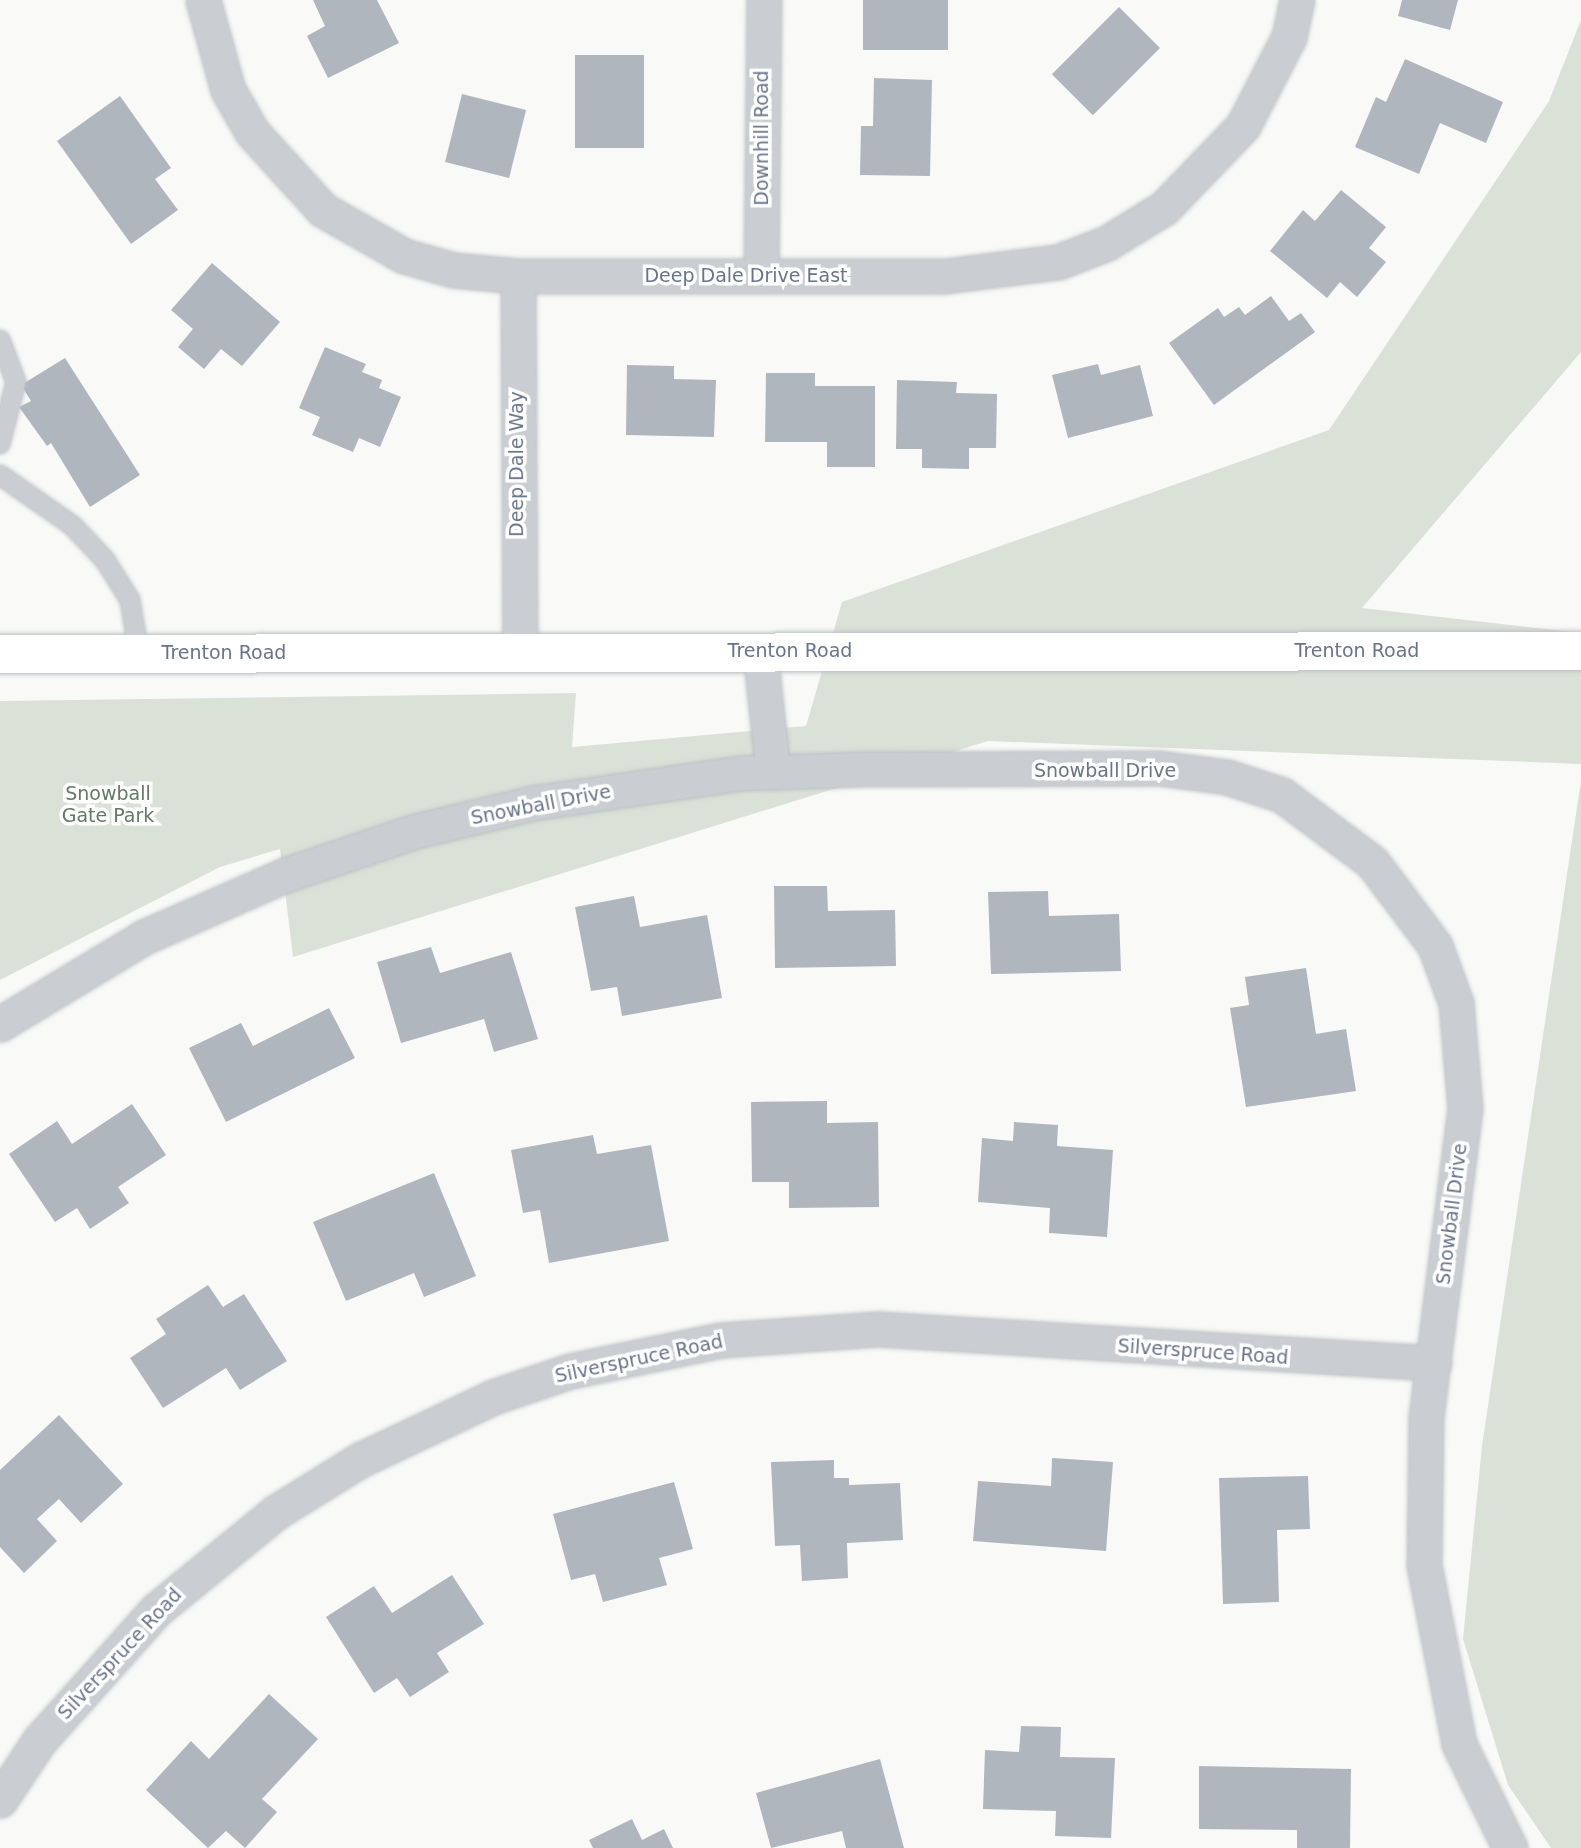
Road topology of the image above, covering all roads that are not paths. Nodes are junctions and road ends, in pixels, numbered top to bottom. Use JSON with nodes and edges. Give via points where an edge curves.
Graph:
{"nodes":[{"id":1,"x":203,"y":0,"type":"edge"},
{"id":2,"x":764,"y":0,"type":"edge"},
{"id":3,"x":1297,"y":0,"type":"edge"},
{"id":4,"x":518,"y":276,"type":"junction"},
{"id":5,"x":761,"y":276,"type":"junction"},
{"id":6,"x":0,"y":340,"type":"edge"},
{"id":7,"x":0,"y":444,"type":"edge"},
{"id":8,"x":0,"y":475,"type":"edge"},
{"id":9,"x":520,"y":651,"type":"junction"},
{"id":10,"x":760,"y":651,"type":"junction"},
{"id":11,"x":1581,"y":651,"type":"edge"},
{"id":12,"x":0,"y":654,"type":"edge"},
{"id":13,"x":139,"y":654,"type":"junction"},
{"id":14,"x":773,"y":772,"type":"junction"},
{"id":15,"x":0,"y":1024,"type":"edge"},
{"id":16,"x":1434,"y":1363,"type":"junction"},
{"id":17,"x":0,"y":1800,"type":"edge"},
{"id":18,"x":1510,"y":1848,"type":"edge"}],
"edges":[{"from":1,"to":4,"type":"street","name":"Deep Dale Drive East","via":[[228,90],[252,132],[323,210],[404,256],[453,270]]},
{"from":2,"to":5,"type":"street","name":"Downhill Road"},
{"from":3,"to":5,"type":"street","name":"Deep Dale Drive East","via":[[1289,37],[1243,126],[1164,208],[1107,243],[1011,272]]},
{"from":4,"to":5,"type":"street","name":"Deep Dale Drive East"},
{"from":4,"to":9,"type":"street","name":"Deep Dale Way"},
{"from":6,"to":7,"type":"lane","via":[[16,383]]},
{"from":8,"to":13,"type":"lane","via":[[73,526],[105,560],[130,600]]},
{"from":9,"to":10,"type":"main road","name":"Trenton Road"},
{"from":9,"to":13,"type":"main road","name":"Trenton Road"},
{"from":10,"to":11,"type":"main road","name":"Trenton Road"},
{"from":10,"to":14,"type":"street"},
{"from":12,"to":13,"type":"main road","name":"Trenton Road"},
{"from":14,"to":15,"type":"street","name":"Snowball Drive","via":[[533,803],[416,831],[285,874],[144,937]]},
{"from":14,"to":16,"type":"street","name":"Snowball Drive","via":[[1159,768],[1227,777],[1282,795],[1335,828],[1418,919],[1456,1003],[1465,1108]]},
{"from":16,"to":17,"type":"street","name":"Silverspruce Road","via":[[878,1329],[722,1340],[570,1371],[493,1397],[360,1460],[244,1536],[156,1610],[38,1741]]},
{"from":16,"to":18,"type":"street","name":"Snowball Drive","via":[[1426,1418],[1424,1565],[1435,1645],[1459,1744]]}]}
